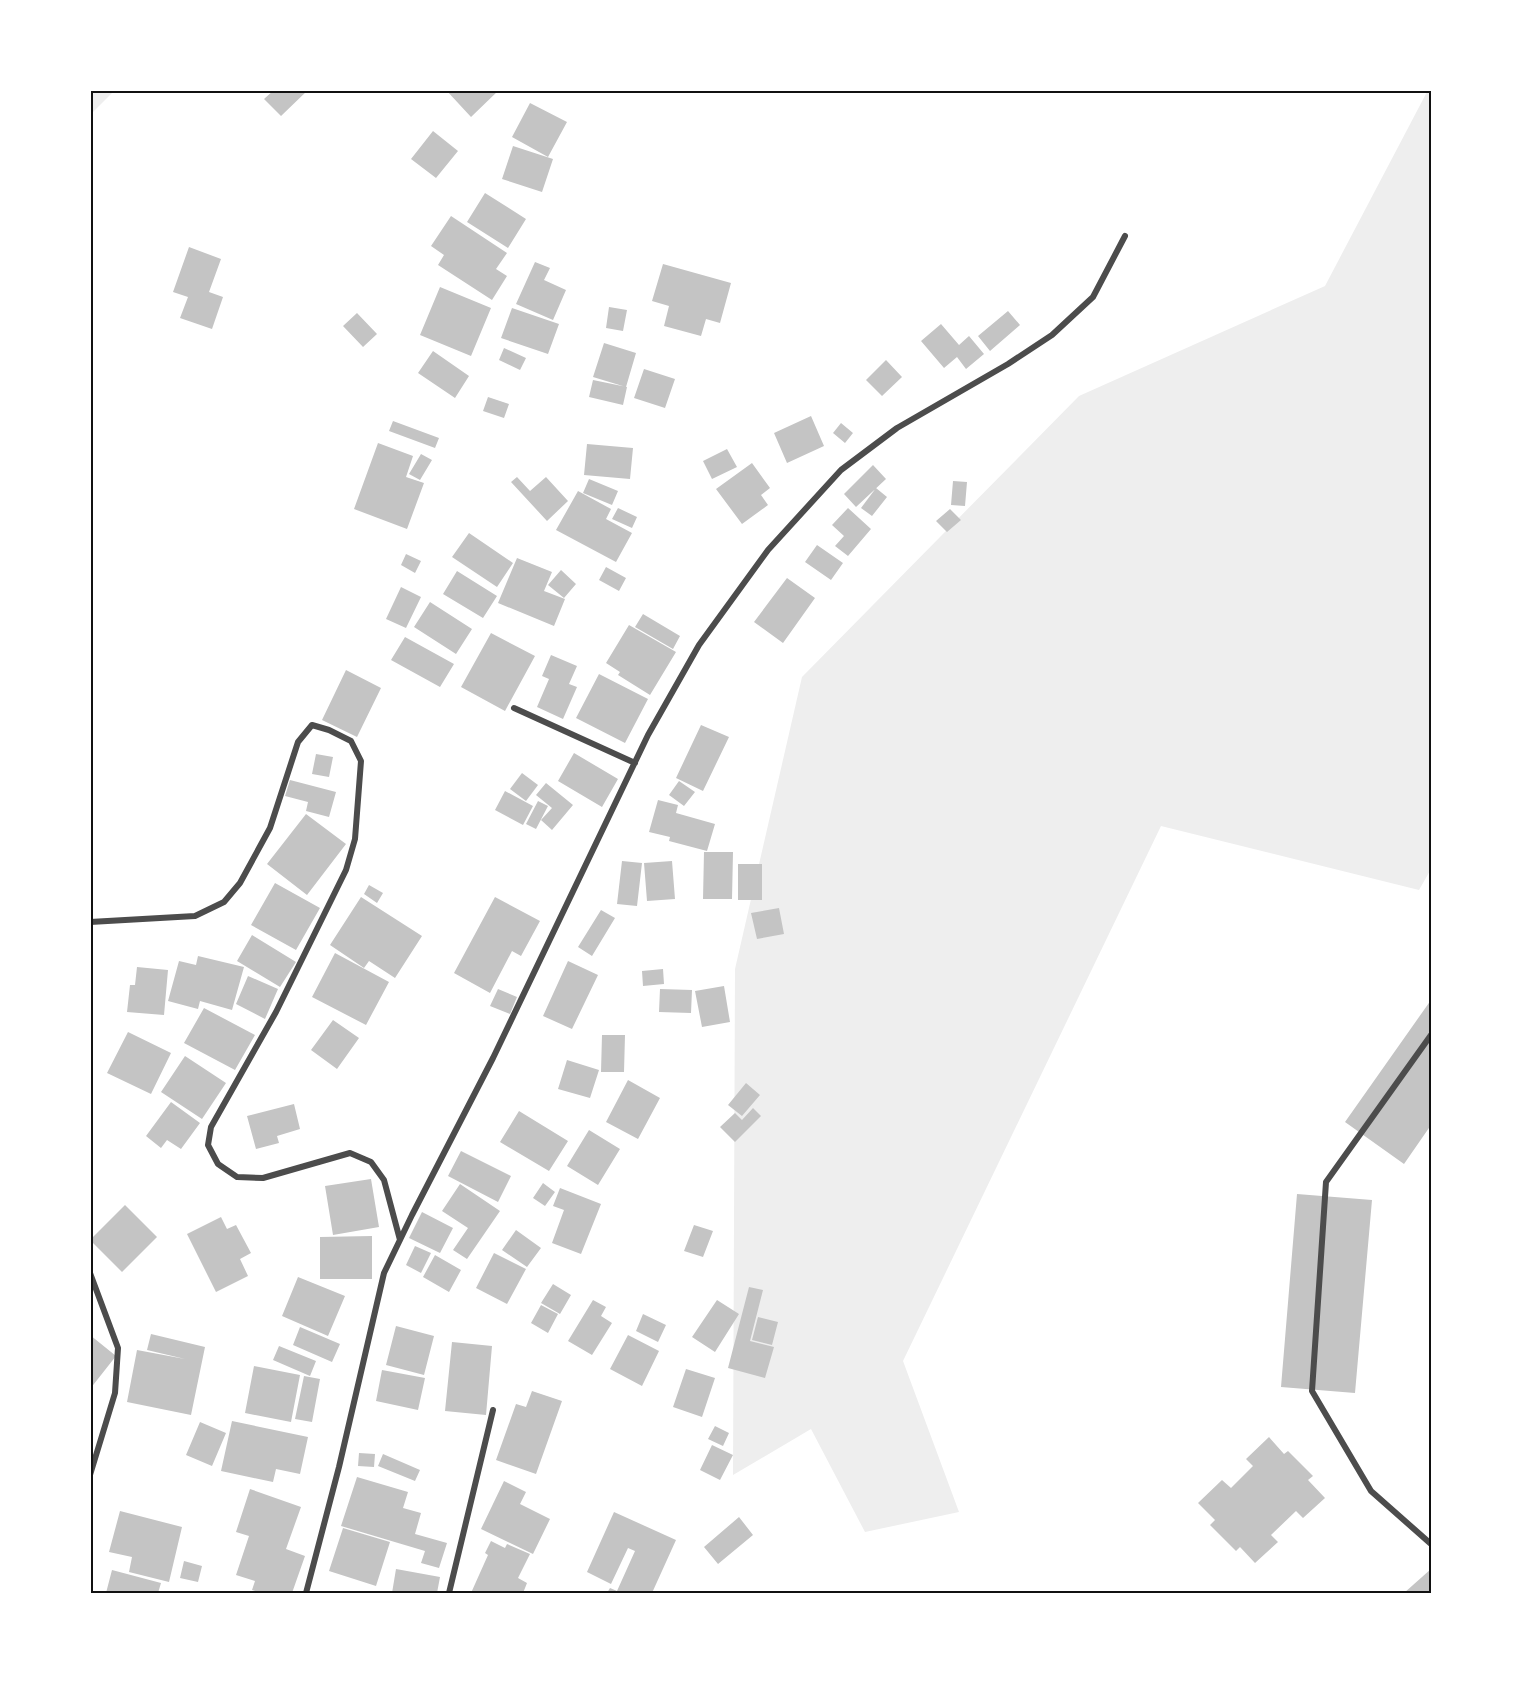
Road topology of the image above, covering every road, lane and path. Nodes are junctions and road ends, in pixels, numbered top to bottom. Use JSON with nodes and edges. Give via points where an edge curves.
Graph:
{"nodes":[{"id":1,"x":1125,"y":236,"type":"dead end"},
{"id":2,"x":514,"y":708,"type":"dead end"},
{"id":3,"x":635,"y":763,"type":"junction"},
{"id":4,"x":90,"y":922,"type":"edge"},
{"id":5,"x":1431,"y":1035,"type":"edge"},
{"id":6,"x":400,"y":1240,"type":"junction"},
{"id":7,"x":90,"y":1273,"type":"edge"},
{"id":8,"x":493,"y":1410,"type":"dead end"},
{"id":9,"x":90,"y":1475,"type":"edge"},
{"id":10,"x":1431,"y":1544,"type":"edge"},
{"id":11,"x":306,"y":1593,"type":"edge"},
{"id":12,"x":449,"y":1593,"type":"edge"}],
"edges":[{"from":1,"to":3,"type":"street","via":[[1093,297],[1053,335],[897,428],[841,470],[768,550],[699,645]]},
{"from":2,"to":3,"type":"street"},
{"from":3,"to":6,"type":"street"},
{"from":4,"to":6,"type":"street","via":[[195,916],[224,902],[240,883],[270,828],[298,742],[312,725],[351,741],[361,761],[355,839],[346,870],[276,1012],[211,1127],[208,1145],[218,1164],[237,1177],[263,1178],[350,1153],[371,1162],[384,1180]]},
{"from":5,"to":10,"type":"street","via":[[1326,1182],[1312,1391],[1371,1491]]},
{"from":6,"to":11,"type":"street","via":[[384,1274]]},
{"from":7,"to":9,"type":"street","via":[[118,1348],[115,1393]]},
{"from":8,"to":12,"type":"street"}]}
